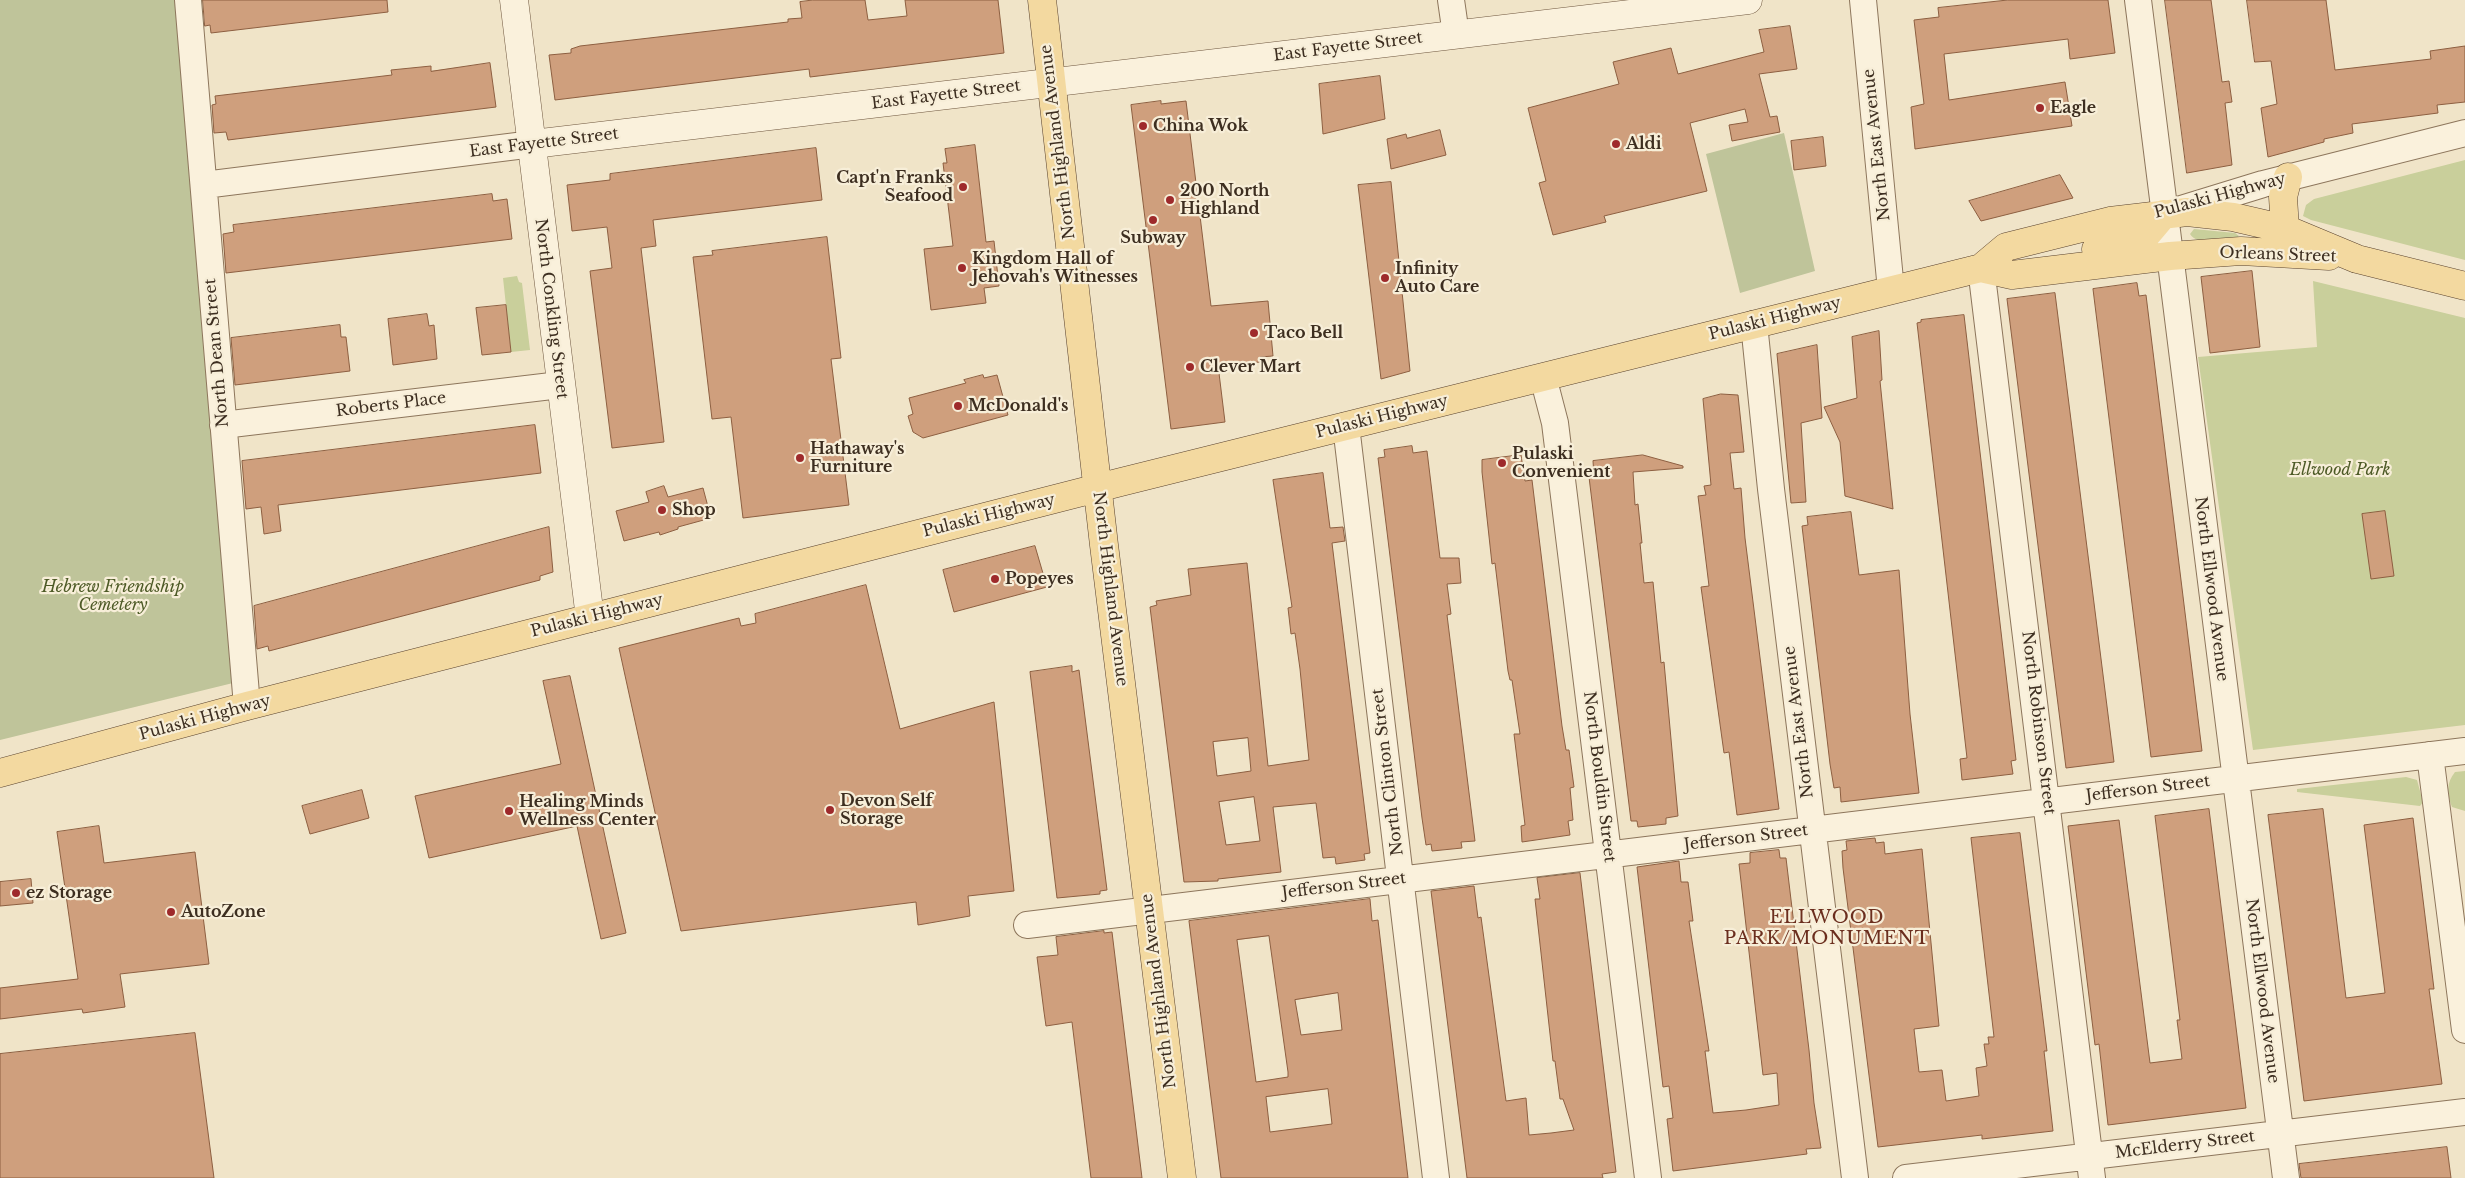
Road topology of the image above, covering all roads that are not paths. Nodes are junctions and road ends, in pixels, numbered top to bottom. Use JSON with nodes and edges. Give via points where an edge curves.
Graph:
{"nodes":[{"id":1,"x":188,"y":0,"type":"edge"},
{"id":2,"x":514,"y":0,"type":"edge"},
{"id":3,"x":1042,"y":0,"type":"edge"},
{"id":4,"x":1452,"y":0,"type":"edge"},
{"id":5,"x":1748,"y":0,"type":"edge"},
{"id":6,"x":1863,"y":0,"type":"edge"},
{"id":7,"x":2138,"y":0,"type":"edge"},
{"id":8,"x":1456,"y":35,"type":"junction"},
{"id":9,"x":1052,"y":83,"type":"junction"},
{"id":10,"x":2465,"y":133,"type":"edge"},
{"id":11,"x":533,"y":144,"type":"junction"},
{"id":12,"x":2288,"y":177,"type":"junction"},
{"id":13,"x":204,"y":185,"type":"junction"},
{"id":14,"x":2164,"y":214,"type":"junction"},
{"id":15,"x":2285,"y":229,"type":"junction"},
{"id":16,"x":2170,"y":256,"type":"junction"},
{"id":17,"x":2357,"y":259,"type":"junction"},
{"id":18,"x":1981,"y":268,"type":"junction"},
{"id":19,"x":2066,"y":269,"type":"junction"},
{"id":20,"x":2465,"y":286,"type":"edge"},
{"id":21,"x":1892,"y":290,"type":"junction"},
{"id":22,"x":1754,"y":324,"type":"junction"},
{"id":23,"x":1543,"y":377,"type":"junction"},
{"id":24,"x":560,"y":385,"type":"junction"},
{"id":25,"x":223,"y":424,"type":"junction"},
{"id":26,"x":1346,"y":426,"type":"junction"},
{"id":27,"x":1097,"y":488,"type":"junction"},
{"id":28,"x":590,"y":618,"type":"junction"},
{"id":29,"x":247,"y":706,"type":"junction"},
{"id":30,"x":2465,"y":751,"type":"edge"},
{"id":31,"x":2430,"y":755,"type":"junction"},
{"id":32,"x":0,"y":773,"type":"edge"},
{"id":33,"x":2235,"y":778,"type":"junction"},
{"id":34,"x":2048,"y":801,"type":"junction"},
{"id":35,"x":1812,"y":830,"type":"junction"},
{"id":36,"x":1608,"y":854,"type":"junction"},
{"id":37,"x":1400,"y":880,"type":"junction"},
{"id":38,"x":1150,"y":910,"type":"junction"},
{"id":39,"x":1027,"y":925,"type":"dead end"},
{"id":40,"x":2465,"y":1030,"type":"edge"},
{"id":41,"x":2465,"y":1112,"type":"edge"},
{"id":42,"x":2280,"y":1134,"type":"junction"},
{"id":43,"x":2090,"y":1167,"type":"edge"},
{"id":44,"x":1182,"y":1178,"type":"edge"},
{"id":45,"x":1436,"y":1178,"type":"edge"},
{"id":46,"x":1648,"y":1178,"type":"edge"},
{"id":47,"x":1855,"y":1178,"type":"edge"},
{"id":48,"x":1906,"y":1178,"type":"edge"},
{"id":49,"x":2286,"y":1178,"type":"edge"}],
"edges":[{"from":1,"to":13,"type":"street","name":"North Dean Street"},
{"from":2,"to":11,"type":"street","name":"North Conkling Street"},
{"from":3,"to":9,"type":"main road","name":"North Highland Avenue"},
{"from":4,"to":8,"type":"street"},
{"from":5,"to":8,"type":"street","name":"East Fayette Street"},
{"from":6,"to":21,"type":"street","name":"North East Avenue"},
{"from":7,"to":14,"type":"street","name":"North Ellwood Avenue"},
{"from":8,"to":9,"type":"street","name":"East Fayette Street"},
{"from":9,"to":11,"type":"street","name":"East Fayette Street"},
{"from":9,"to":27,"type":"main road","name":"North Highland Avenue"},
{"from":10,"to":12,"type":"street","name":"Pulaski Highway"},
{"from":11,"to":13,"type":"street","name":"East Fayette Street"},
{"from":11,"to":24,"type":"street","name":"North Conkling Street"},
{"from":12,"to":14,"type":"street","name":"Pulaski Highway"},
{"from":12,"to":15,"type":"main road","via":[[2283,197]]},
{"from":13,"to":25,"type":"street","name":"North Dean Street"},
{"from":14,"to":15,"type":"main road","name":"Orleans Street","via":[[2214,214]]},
{"from":14,"to":16,"type":"street","name":"North Ellwood Avenue"},
{"from":14,"to":18,"type":"main road","name":"Pulaski Highway","via":[[2110,221],[2006,247]]},
{"from":14,"to":19,"type":"main road","via":[[2142,240],[2085,251]]},
{"from":15,"to":17,"type":"main road","name":"Orleans Street"},
{"from":16,"to":17,"type":"main road","name":"Orleans Street","via":[[2241,251]]},
{"from":16,"to":19,"type":"main road","name":"Pulaski Highway"},
{"from":16,"to":33,"type":"street","name":"North Ellwood Avenue"},
{"from":17,"to":20,"type":"main road","name":"Orleans Street"},
{"from":18,"to":19,"type":"main road","name":"Pulaski Highway","via":[[2012,276]]},
{"from":18,"to":21,"type":"main road","name":"Pulaski Highway"},
{"from":18,"to":34,"type":"street","name":"North Robinson Street"},
{"from":21,"to":22,"type":"main road","name":"Pulaski Highway"},
{"from":22,"to":23,"type":"main road","name":"Pulaski Highway"},
{"from":22,"to":35,"type":"street","name":"North East Avenue"},
{"from":23,"to":26,"type":"main road","name":"Pulaski Highway"},
{"from":23,"to":36,"type":"street","name":"North Bouldin Street","via":[[1555,423]]},
{"from":24,"to":25,"type":"street","name":"Roberts Place"},
{"from":24,"to":28,"type":"street","name":"North Conkling Street"},
{"from":25,"to":29,"type":"street","name":"North Dean Street"},
{"from":26,"to":27,"type":"main road","name":"Pulaski Highway"},
{"from":26,"to":37,"type":"street","name":"North Clinton Street"},
{"from":27,"to":28,"type":"main road","name":"Pulaski Highway"},
{"from":27,"to":38,"type":"main road","name":"North Highland Avenue"},
{"from":28,"to":29,"type":"main road","name":"Pulaski Highway"},
{"from":29,"to":32,"type":"main road","name":"Pulaski Highway"},
{"from":30,"to":31,"type":"street","name":"Jefferson Street"},
{"from":31,"to":33,"type":"street","name":"Jefferson Street"},
{"from":31,"to":40,"type":"street"},
{"from":33,"to":34,"type":"street","name":"Jefferson Street"},
{"from":33,"to":42,"type":"street","name":"North Ellwood Avenue"},
{"from":34,"to":35,"type":"street","name":"Jefferson Street"},
{"from":34,"to":43,"type":"street","name":"North Robinson Street"},
{"from":35,"to":36,"type":"street","name":"Jefferson Street"},
{"from":35,"to":47,"type":"street","name":"North East Avenue"},
{"from":36,"to":37,"type":"street","name":"Jefferson Street"},
{"from":36,"to":46,"type":"street","name":"North Bouldin Street"},
{"from":37,"to":38,"type":"street","name":"Jefferson Street"},
{"from":37,"to":45,"type":"street","name":"North Clinton Street"},
{"from":38,"to":39,"type":"street","name":"Jefferson Street"},
{"from":38,"to":44,"type":"main road","name":"North Highland Avenue"},
{"from":41,"to":42,"type":"street","name":"McElderry Street"},
{"from":42,"to":43,"type":"street","name":"McElderry Street"},
{"from":42,"to":49,"type":"street","name":"North Ellwood Avenue"},
{"from":43,"to":48,"type":"street","name":"McElderry Street"}]}
